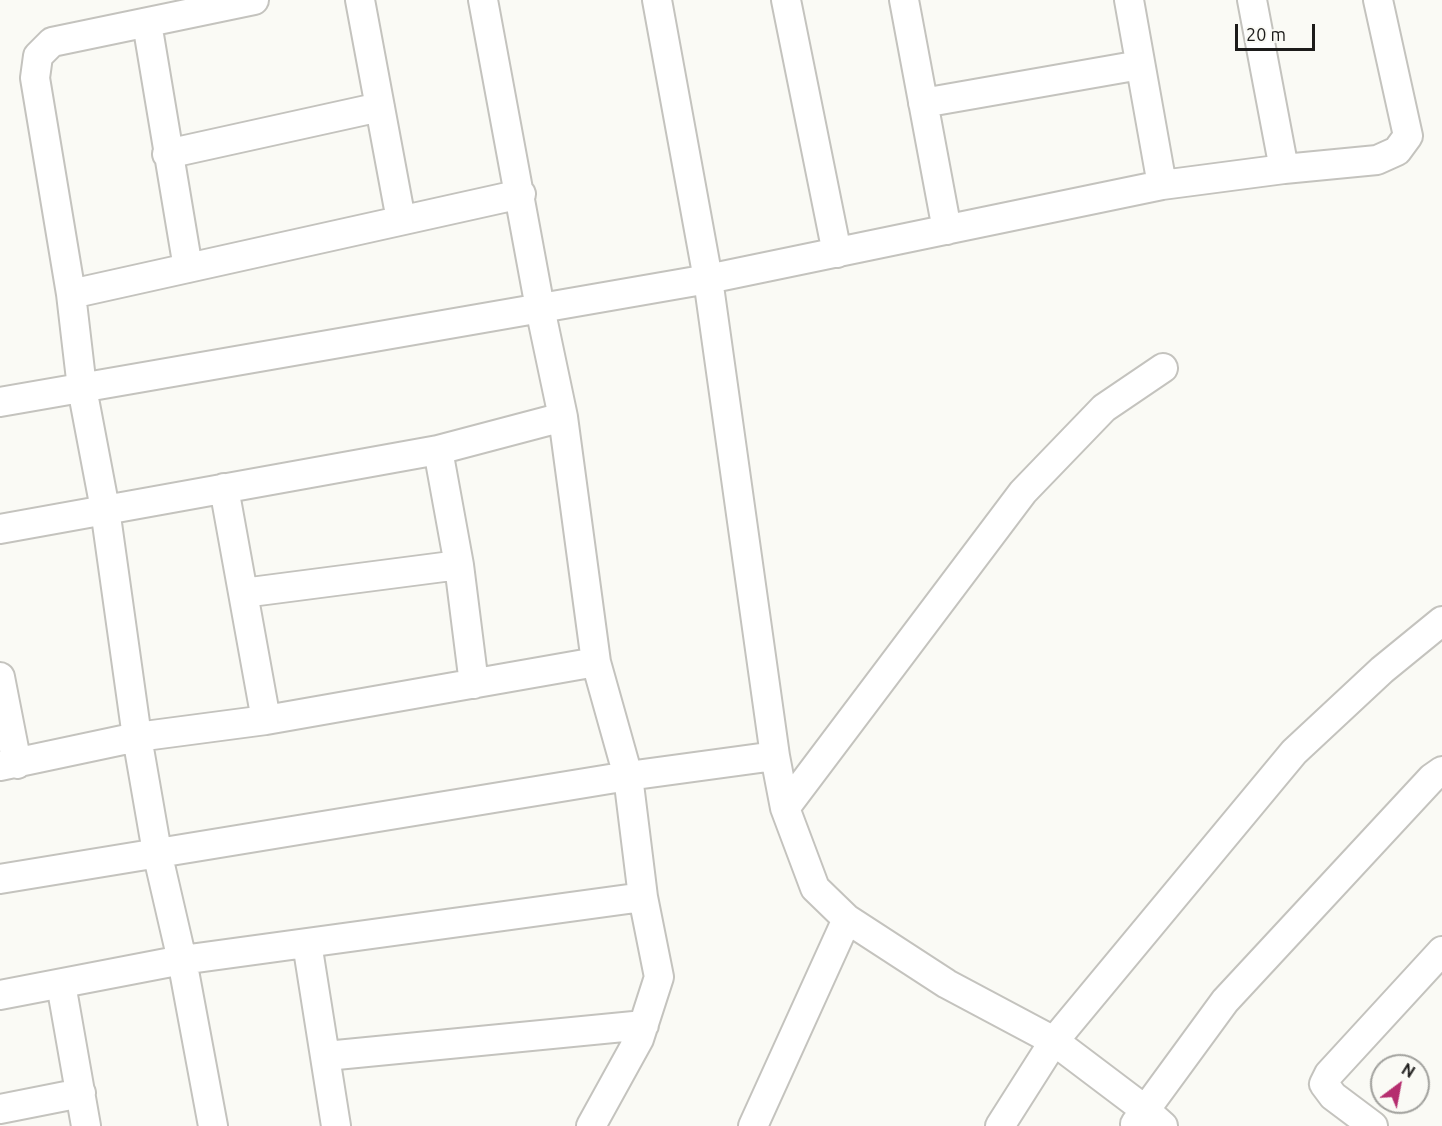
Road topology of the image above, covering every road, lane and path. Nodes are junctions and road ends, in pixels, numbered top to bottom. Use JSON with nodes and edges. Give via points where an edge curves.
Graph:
{"nodes":[{"id":1,"x":254,"y":0,"type":"edge"},
{"id":2,"x":360,"y":0,"type":"edge"},
{"id":3,"x":483,"y":0,"type":"edge"},
{"id":4,"x":657,"y":0,"type":"edge"},
{"id":5,"x":786,"y":0,"type":"edge"},
{"id":6,"x":904,"y":0,"type":"edge"},
{"id":7,"x":1129,"y":0,"type":"edge"},
{"id":8,"x":1252,"y":0,"type":"edge"},
{"id":9,"x":1378,"y":0,"type":"edge"},
{"id":10,"x":147,"y":23,"type":"junction"},
{"id":11,"x":1140,"y":64,"type":"junction"},
{"id":12,"x":923,"y":103,"type":"junction"},
{"id":13,"x":380,"y":107,"type":"junction"},
{"id":14,"x":167,"y":154,"type":"junction"},
{"id":15,"x":1284,"y":169,"type":"junction"},
{"id":16,"x":1162,"y":185,"type":"junction"},
{"id":17,"x":520,"y":194,"type":"junction"},
{"id":18,"x":401,"y":220,"type":"junction"},
{"id":19,"x":947,"y":231,"type":"junction"},
{"id":20,"x":837,"y":254,"type":"junction"},
{"id":21,"x":188,"y":268,"type":"junction"},
{"id":22,"x":708,"y":279,"type":"junction"},
{"id":23,"x":71,"y":294,"type":"junction"},
{"id":24,"x":540,"y":308,"type":"junction"},
{"id":25,"x":1163,"y":368,"type":"dead end"},
{"id":26,"x":82,"y":388,"type":"junction"},
{"id":27,"x":0,"y":402,"type":"edge"},
{"id":28,"x":563,"y":417,"type":"junction"},
{"id":29,"x":438,"y":450,"type":"junction"},
{"id":30,"x":224,"y":488,"type":"junction"},
{"id":31,"x":105,"y":509,"type":"junction"},
{"id":32,"x":0,"y":529,"type":"edge"},
{"id":33,"x":459,"y":565,"type":"junction"},
{"id":34,"x":243,"y":593,"type":"junction"},
{"id":35,"x":1442,"y":621,"type":"edge"},
{"id":36,"x":596,"y":662,"type":"junction"},
{"id":37,"x":0,"y":677,"type":"edge"},
{"id":38,"x":474,"y":684,"type":"junction"},
{"id":39,"x":266,"y":720,"type":"junction"},
{"id":40,"x":136,"y":737,"type":"junction"},
{"id":41,"x":775,"y":756,"type":"junction"},
{"id":42,"x":8,"y":765,"type":"edge"},
{"id":43,"x":1442,"y":771,"type":"edge"},
{"id":44,"x":628,"y":776,"type":"junction"},
{"id":45,"x":785,"y":808,"type":"junction"},
{"id":46,"x":157,"y":852,"type":"junction"},
{"id":47,"x":0,"y":879,"type":"edge"},
{"id":48,"x":643,"y":897,"type":"junction"},
{"id":49,"x":848,"y":919,"type":"junction"},
{"id":50,"x":307,"y":943,"type":"junction"},
{"id":51,"x":1442,"y":951,"type":"edge"},
{"id":52,"x":182,"y":960,"type":"junction"},
{"id":53,"x":61,"y":984,"type":"junction"},
{"id":54,"x":0,"y":994,"type":"edge"},
{"id":55,"x":644,"y":1025,"type":"junction"},
{"id":56,"x":1054,"y":1041,"type":"junction"},
{"id":57,"x":326,"y":1056,"type":"junction"},
{"id":58,"x":81,"y":1093,"type":"junction"},
{"id":59,"x":0,"y":1109,"type":"edge"},
{"id":60,"x":1147,"y":1120,"type":"edge"},
{"id":61,"x":86,"y":1126,"type":"edge"},
{"id":62,"x":213,"y":1126,"type":"edge"},
{"id":63,"x":336,"y":1126,"type":"edge"},
{"id":64,"x":591,"y":1126,"type":"edge"},
{"id":65,"x":753,"y":1126,"type":"edge"},
{"id":66,"x":1000,"y":1126,"type":"edge"},
{"id":67,"x":1373,"y":1126,"type":"edge"}],
"edges":[{"from":1,"to":10,"type":"street"},
{"from":2,"to":13,"type":"street"},
{"from":3,"to":17,"type":"street"},
{"from":4,"to":22,"type":"street"},
{"from":5,"to":20,"type":"street"},
{"from":6,"to":12,"type":"street"},
{"from":7,"to":11,"type":"street"},
{"from":8,"to":15,"type":"street"},
{"from":9,"to":15,"type":"street","via":[[1408,136],[1397,151],[1377,160]]},
{"from":10,"to":14,"type":"street"},
{"from":10,"to":23,"type":"street","via":[[52,42],[38,56],[35,78]]},
{"from":11,"to":12,"type":"street"},
{"from":11,"to":16,"type":"street"},
{"from":12,"to":19,"type":"street"},
{"from":13,"to":14,"type":"street"},
{"from":13,"to":18,"type":"street"},
{"from":14,"to":21,"type":"street"},
{"from":15,"to":16,"type":"street"},
{"from":16,"to":19,"type":"street"},
{"from":17,"to":18,"type":"street"},
{"from":17,"to":24,"type":"street"},
{"from":18,"to":21,"type":"street"},
{"from":19,"to":20,"type":"street"},
{"from":20,"to":22,"type":"street"},
{"from":21,"to":23,"type":"street"},
{"from":22,"to":24,"type":"street"},
{"from":22,"to":41,"type":"street"},
{"from":23,"to":26,"type":"street"},
{"from":24,"to":26,"type":"street"},
{"from":24,"to":28,"type":"street"},
{"from":25,"to":45,"type":"street","via":[[1104,408],[1023,492]]},
{"from":26,"to":27,"type":"street"},
{"from":26,"to":31,"type":"street"},
{"from":28,"to":29,"type":"street"},
{"from":28,"to":36,"type":"street"},
{"from":29,"to":30,"type":"street"},
{"from":29,"to":33,"type":"street"},
{"from":30,"to":31,"type":"street"},
{"from":30,"to":34,"type":"street"},
{"from":31,"to":32,"type":"street"},
{"from":31,"to":40,"type":"street"},
{"from":33,"to":34,"type":"street"},
{"from":33,"to":38,"type":"street"},
{"from":34,"to":39,"type":"street"},
{"from":35,"to":56,"type":"street","via":[[1382,670],[1294,752]]},
{"from":36,"to":38,"type":"street"},
{"from":36,"to":44,"type":"street"},
{"from":37,"to":42,"type":"street"},
{"from":38,"to":39,"type":"street"},
{"from":39,"to":40,"type":"street"},
{"from":40,"to":42,"type":"street"},
{"from":40,"to":46,"type":"street"},
{"from":41,"to":44,"type":"street"},
{"from":41,"to":45,"type":"street"},
{"from":43,"to":60,"type":"street","via":[[1225,1001]]},
{"from":44,"to":46,"type":"street"},
{"from":44,"to":48,"type":"street"},
{"from":45,"to":49,"type":"street","via":[[815,888]]},
{"from":46,"to":47,"type":"street"},
{"from":46,"to":52,"type":"street"},
{"from":48,"to":50,"type":"street"},
{"from":48,"to":55,"type":"street","via":[[659,977]]},
{"from":49,"to":56,"type":"street","via":[[947,984]]},
{"from":49,"to":65,"type":"street"},
{"from":50,"to":52,"type":"street"},
{"from":50,"to":57,"type":"street"},
{"from":51,"to":67,"type":"street","via":[[1324,1084],[1333,1096]]},
{"from":52,"to":53,"type":"street"},
{"from":52,"to":62,"type":"street"},
{"from":53,"to":54,"type":"street"},
{"from":53,"to":58,"type":"street"},
{"from":55,"to":57,"type":"street"},
{"from":55,"to":64,"type":"street"},
{"from":56,"to":60,"type":"street"},
{"from":56,"to":66,"type":"street"},
{"from":57,"to":63,"type":"street"},
{"from":58,"to":59,"type":"street"},
{"from":58,"to":61,"type":"street"}]}
